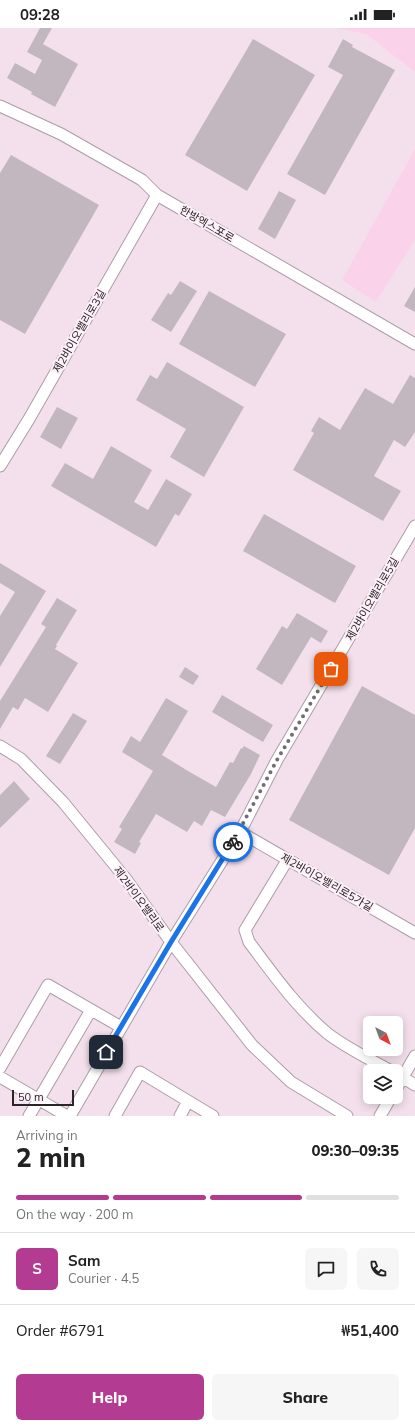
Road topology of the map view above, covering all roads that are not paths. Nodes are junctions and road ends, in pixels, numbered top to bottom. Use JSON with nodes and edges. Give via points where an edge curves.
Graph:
{"nodes":[{"id":1,"x":0,"y":106,"type":"edge"},
{"id":2,"x":157,"y":195,"type":"junction"},
{"id":3,"x":415,"y":344,"type":"edge"},
{"id":4,"x":0,"y":466,"type":"edge"},
{"id":5,"x":415,"y":526,"type":"edge"},
{"id":6,"x":0,"y":746,"type":"edge"},
{"id":7,"x":240,"y":832,"type":"junction"},
{"id":8,"x":288,"y":859,"type":"junction"},
{"id":9,"x":415,"y":933,"type":"edge"},
{"id":10,"x":171,"y":942,"type":"junction"},
{"id":11,"x":91,"y":1010,"type":"junction"},
{"id":12,"x":121,"y":1027,"type":"junction"},
{"id":13,"x":415,"y":1056,"type":"edge"},
{"id":14,"x":379,"y":1064,"type":"edge"},
{"id":15,"x":0,"y":1068,"type":"edge"},
{"id":16,"x":403,"y":1071,"type":"edge"},
{"id":17,"x":0,"y":1077,"type":"edge"},
{"id":18,"x":403,"y":1078,"type":"edge"},
{"id":19,"x":415,"y":1085,"type":"edge"},
{"id":20,"x":38,"y":1099,"type":"junction"},
{"id":21,"x":188,"y":1101,"type":"junction"},
{"id":22,"x":387,"y":1104,"type":"edge"},
{"id":23,"x":29,"y":1116,"type":"edge"},
{"id":24,"x":66,"y":1116,"type":"edge"},
{"id":25,"x":70,"y":1116,"type":"edge"},
{"id":26,"x":115,"y":1116,"type":"edge"},
{"id":27,"x":180,"y":1116,"type":"edge"},
{"id":28,"x":213,"y":1116,"type":"edge"},
{"id":29,"x":347,"y":1116,"type":"edge"},
{"id":30,"x":380,"y":1116,"type":"edge"}],
"edges":[{"from":1,"to":2,"type":"street","name":"한방엑스포로","via":[[61,134],[142,180]]},
{"from":2,"to":3,"type":"street","name":"한방엑스포로"},
{"from":2,"to":4,"type":"street","name":"제2바이오밸리로3길"},
{"from":5,"to":7,"type":"street","name":"제2바이오밸리로5길","via":[[277,760]]},
{"from":6,"to":10,"type":"street","name":"제2바이오밸리로","via":[[22,759],[63,802],[126,879]]},
{"from":7,"to":8,"type":"street","name":"제2바이오밸리로5가길"},
{"from":7,"to":10,"type":"street","name":"제2바이오밸리로5길"},
{"from":8,"to":9,"type":"street","name":"제2바이오밸리로5가길"},
{"from":8,"to":14,"type":"street","via":[[245,930],[249,942],[299,1006],[343,1044]]},
{"from":10,"to":12,"type":"street","name":"제2바이오밸리로5길"},
{"from":10,"to":29,"type":"street","name":"제2바이오밸리로","via":[[252,1045],[291,1082]]},
{"from":11,"to":12,"type":"street"},
{"from":11,"to":15,"type":"street","via":[[48,985]]},
{"from":11,"to":20,"type":"street"},
{"from":12,"to":25,"type":"street","name":"제2바이오밸리로5길"},
{"from":13,"to":16,"type":"street"},
{"from":17,"to":20,"type":"street"},
{"from":18,"to":19,"type":"street"},
{"from":20,"to":23,"type":"street"},
{"from":20,"to":24,"type":"street"},
{"from":21,"to":26,"type":"street","via":[[140,1072]]},
{"from":21,"to":27,"type":"street"},
{"from":21,"to":28,"type":"street"},
{"from":22,"to":30,"type":"street"}]}
